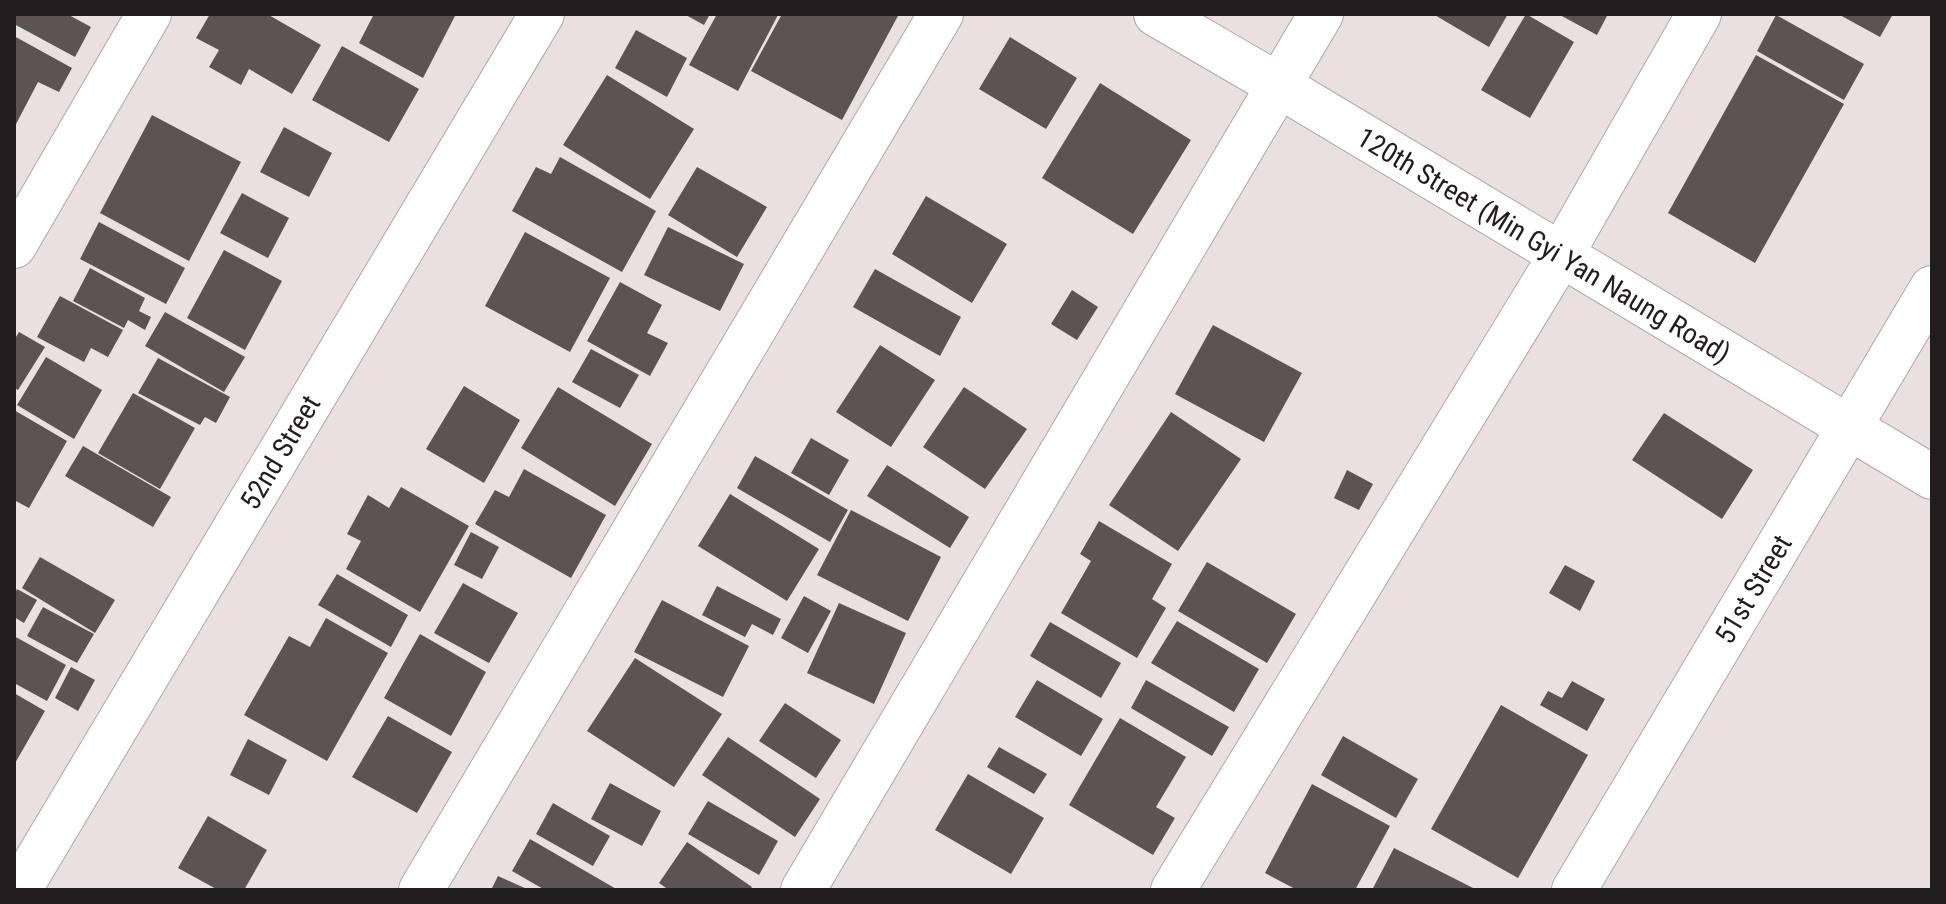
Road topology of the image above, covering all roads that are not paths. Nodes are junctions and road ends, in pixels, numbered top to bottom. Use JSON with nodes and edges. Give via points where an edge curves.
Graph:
{"nodes":[{"id":1,"x":149,"y":14,"type":"edge"},
{"id":2,"x":542,"y":14,"type":"edge"},
{"id":3,"x":941,"y":14,"type":"edge"},
{"id":4,"x":1156,"y":14,"type":"edge"},
{"id":5,"x":1321,"y":14,"type":"edge"},
{"id":6,"x":1699,"y":14,"type":"edge"},
{"id":7,"x":1278,"y":85,"type":"junction"},
{"id":8,"x":14,"y":246,"type":"edge"},
{"id":9,"x":1561,"y":255,"type":"junction"},
{"id":10,"x":1932,"y":288,"type":"edge"},
{"id":11,"x":1849,"y":427,"type":"junction"},
{"id":12,"x":1932,"y":477,"type":"edge"},
{"id":13,"x":19,"y":890,"type":"edge"},
{"id":14,"x":421,"y":890,"type":"edge"},
{"id":15,"x":803,"y":890,"type":"edge"},
{"id":16,"x":1173,"y":890,"type":"edge"},
{"id":17,"x":1574,"y":890,"type":"edge"}],
"edges":[{"from":1,"to":8,"type":"street"},
{"from":2,"to":13,"type":"street","name":"52nd Street"},
{"from":3,"to":14,"type":"street"},
{"from":4,"to":7,"type":"street","name":"120th Street (Min Gyi Yan Naung Road)"},
{"from":5,"to":7,"type":"street"},
{"from":6,"to":9,"type":"street"},
{"from":7,"to":9,"type":"street","name":"120th Street (Min Gyi Yan Naung Road)"},
{"from":7,"to":15,"type":"street"},
{"from":9,"to":11,"type":"street","name":"120th Street (Min Gyi Yan Naung Road)"},
{"from":9,"to":16,"type":"street"},
{"from":10,"to":11,"type":"street","name":"51st Street"},
{"from":11,"to":12,"type":"street","name":"120th Street (Min Gyi Yan Naung Road)"},
{"from":11,"to":17,"type":"street","name":"51st Street"}]}
